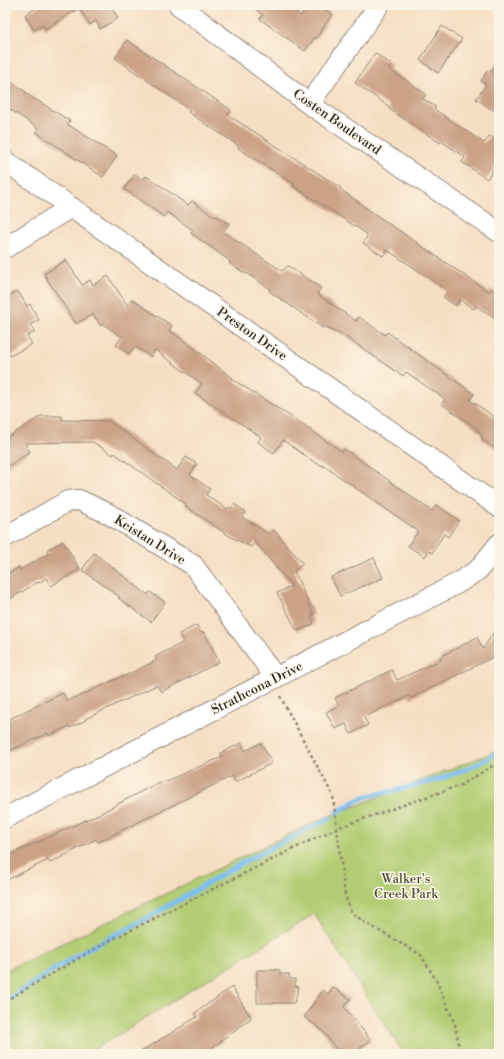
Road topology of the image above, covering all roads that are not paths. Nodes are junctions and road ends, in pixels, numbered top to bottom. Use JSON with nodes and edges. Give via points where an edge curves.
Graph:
{"nodes":[{"id":1,"x":179,"y":5,"type":"edge"},
{"id":2,"x":379,"y":5,"type":"edge"},
{"id":3,"x":309,"y":104,"type":"junction"},
{"id":4,"x":5,"y":161,"type":"edge"},
{"id":5,"x":71,"y":207,"type":"junction"},
{"id":6,"x":497,"y":226,"type":"edge"},
{"id":7,"x":5,"y":248,"type":"edge"},
{"id":8,"x":499,"y":507,"type":"edge"},
{"id":9,"x":5,"y":537,"type":"edge"},
{"id":10,"x":499,"y":544,"type":"edge"},
{"id":11,"x":276,"y":678,"type":"junction"},
{"id":12,"x":5,"y":818,"type":"edge"}],
"edges":[{"from":1,"to":3,"type":"street","name":"Costen Boulevard"},
{"from":2,"to":3,"type":"street"},
{"from":3,"to":6,"type":"street","name":"Costen Boulevard"},
{"from":4,"to":5,"type":"street","name":"Preston Drive"},
{"from":5,"to":7,"type":"street"},
{"from":5,"to":8,"type":"street","name":"Preston Drive"},
{"from":9,"to":11,"type":"street","name":"Keistan Drive","via":[[68,500],[79,500],[109,514],[192,566]]},
{"from":10,"to":11,"type":"street","name":"Strathcona Drive","via":[[478,570],[458,584]]},
{"from":11,"to":12,"type":"street","name":"Strathcona Drive"}]}
